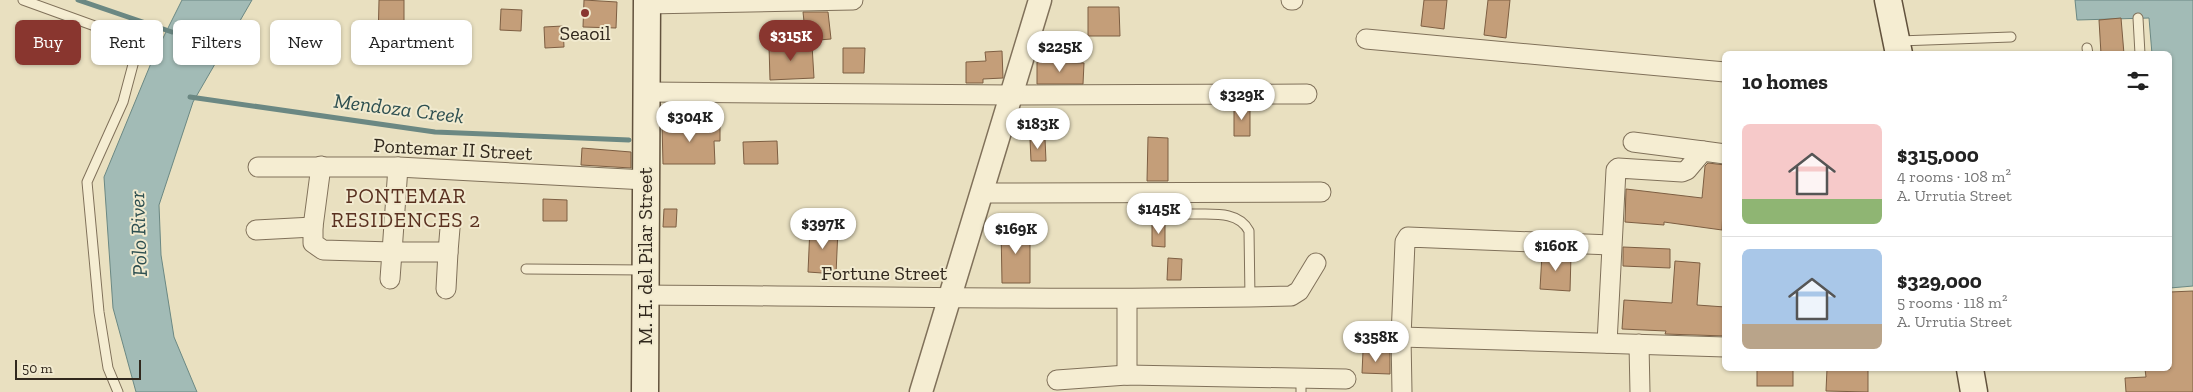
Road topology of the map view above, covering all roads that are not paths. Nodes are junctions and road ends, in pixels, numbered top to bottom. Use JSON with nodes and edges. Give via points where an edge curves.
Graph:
{"nodes":[{"id":1,"x":23,"y":0,"type":"edge"},
{"id":2,"x":852,"y":0,"type":"edge"},
{"id":3,"x":1040,"y":0,"type":"edge"},
{"id":4,"x":1888,"y":0,"type":"edge"},
{"id":5,"x":647,"y":2,"type":"edge"},
{"id":6,"x":2138,"y":18,"type":"dead end"},
{"id":7,"x":2011,"y":37,"type":"dead end"},
{"id":8,"x":1366,"y":39,"type":"dead end"},
{"id":9,"x":1897,"y":47,"type":"edge"},
{"id":10,"x":2140,"y":51,"type":"edge"},
{"id":11,"x":1722,"y":72,"type":"edge"},
{"id":12,"x":647,"y":92,"type":"junction"},
{"id":13,"x":1307,"y":94,"type":"dead end"},
{"id":14,"x":1011,"y":95,"type":"junction"},
{"id":15,"x":1633,"y":142,"type":"dead end"},
{"id":16,"x":1703,"y":150,"type":"junction"},
{"id":17,"x":1722,"y":153,"type":"edge"},
{"id":18,"x":320,"y":166,"type":"junction"},
{"id":19,"x":258,"y":167,"type":"dead end"},
{"id":20,"x":398,"y":167,"type":"junction"},
{"id":21,"x":646,"y":180,"type":"junction"},
{"id":22,"x":1321,"y":192,"type":"dead end"},
{"id":23,"x":981,"y":193,"type":"junction"},
{"id":24,"x":1188,"y":214,"type":"dead end"},
{"id":25,"x":313,"y":227,"type":"junction"},
{"id":26,"x":450,"y":228,"type":"dead end"},
{"id":27,"x":256,"y":230,"type":"dead end"},
{"id":28,"x":1611,"y":245,"type":"junction"},
{"id":29,"x":392,"y":252,"type":"junction"},
{"id":30,"x":448,"y":252,"type":"junction"},
{"id":31,"x":1316,"y":263,"type":"dead end"},
{"id":32,"x":526,"y":269,"type":"dead end"},
{"id":33,"x":644,"y":270,"type":"junction"},
{"id":34,"x":390,"y":279,"type":"dead end"},
{"id":35,"x":446,"y":289,"type":"dead end"},
{"id":36,"x":644,"y":295,"type":"junction"},
{"id":37,"x":950,"y":296,"type":"junction"},
{"id":38,"x":1250,"y":297,"type":"junction"},
{"id":39,"x":1128,"y":300,"type":"junction"},
{"id":40,"x":1401,"y":337,"type":"junction"},
{"id":41,"x":1607,"y":344,"type":"junction"},
{"id":42,"x":1639,"y":344,"type":"junction"},
{"id":43,"x":1722,"y":347,"type":"edge"},
{"id":44,"x":1970,"y":371,"type":"edge"},
{"id":45,"x":1127,"y":375,"type":"junction"},
{"id":46,"x":1346,"y":378,"type":"dead end"},
{"id":47,"x":1057,"y":380,"type":"dead end"},
{"id":48,"x":1301,"y":385,"type":"edge"},
{"id":49,"x":118,"y":392,"type":"edge"},
{"id":50,"x":645,"y":392,"type":"edge"},
{"id":51,"x":921,"y":392,"type":"edge"},
{"id":52,"x":1402,"y":392,"type":"edge"},
{"id":53,"x":1640,"y":392,"type":"edge"},
{"id":54,"x":1974,"y":392,"type":"edge"}],
"edges":[{"from":1,"to":49,"type":"lane","via":[[139,42],[123,102],[87,182],[99,312],[108,368]]},
{"from":2,"to":5,"type":"street"},
{"from":3,"to":14,"type":"street"},
{"from":4,"to":9,"type":"main road"},
{"from":5,"to":12,"type":"main road","name":"M. H. del Pilar Street"},
{"from":6,"to":10,"type":"lane"},
{"from":7,"to":9,"type":"lane"},
{"from":8,"to":11,"type":"street"},
{"from":12,"to":14,"type":"street"},
{"from":12,"to":21,"type":"main road","name":"M. H. del Pilar Street"},
{"from":13,"to":14,"type":"street"},
{"from":14,"to":23,"type":"street"},
{"from":15,"to":16,"type":"street"},
{"from":16,"to":17,"type":"street"},
{"from":16,"to":28,"type":"street","via":[[1682,172],[1616,170]]},
{"from":18,"to":19,"type":"street","name":"Pontemar II Street"},
{"from":18,"to":20,"type":"street","name":"Pontemar II Street"},
{"from":18,"to":25,"type":"street"},
{"from":20,"to":21,"type":"street","name":"Pontemar II Street"},
{"from":20,"to":29,"type":"street"},
{"from":21,"to":33,"type":"main road","name":"M. H. del Pilar Street"},
{"from":22,"to":23,"type":"street"},
{"from":23,"to":37,"type":"street"},
{"from":24,"to":38,"type":"lane","via":[[1229,215],[1246,225],[1249,231]]},
{"from":25,"to":27,"type":"street"},
{"from":25,"to":29,"type":"street","via":[[313,242],[323,250]]},
{"from":26,"to":30,"type":"street"},
{"from":28,"to":40,"type":"street","via":[[1408,237],[1405,242]]},
{"from":28,"to":41,"type":"street"},
{"from":29,"to":30,"type":"street"},
{"from":29,"to":34,"type":"street"},
{"from":30,"to":35,"type":"street"},
{"from":31,"to":38,"type":"street","name":"Fortune Street","via":[[1295,294]]},
{"from":32,"to":33,"type":"lane"},
{"from":33,"to":36,"type":"main road","name":"M. H. del Pilar Street"},
{"from":36,"to":37,"type":"street","name":"Fortune Street"},
{"from":36,"to":50,"type":"main road","name":"M. H. del Pilar Street"},
{"from":37,"to":39,"type":"street","name":"Fortune Street"},
{"from":37,"to":51,"type":"street"},
{"from":38,"to":39,"type":"street","name":"Fortune Street"},
{"from":39,"to":45,"type":"street"},
{"from":40,"to":41,"type":"street"},
{"from":40,"to":52,"type":"street"},
{"from":41,"to":42,"type":"street"},
{"from":42,"to":43,"type":"street"},
{"from":42,"to":53,"type":"street"},
{"from":44,"to":54,"type":"main road"},
{"from":45,"to":47,"type":"street"},
{"from":45,"to":48,"type":"street"},
{"from":46,"to":48,"type":"street"}]}
